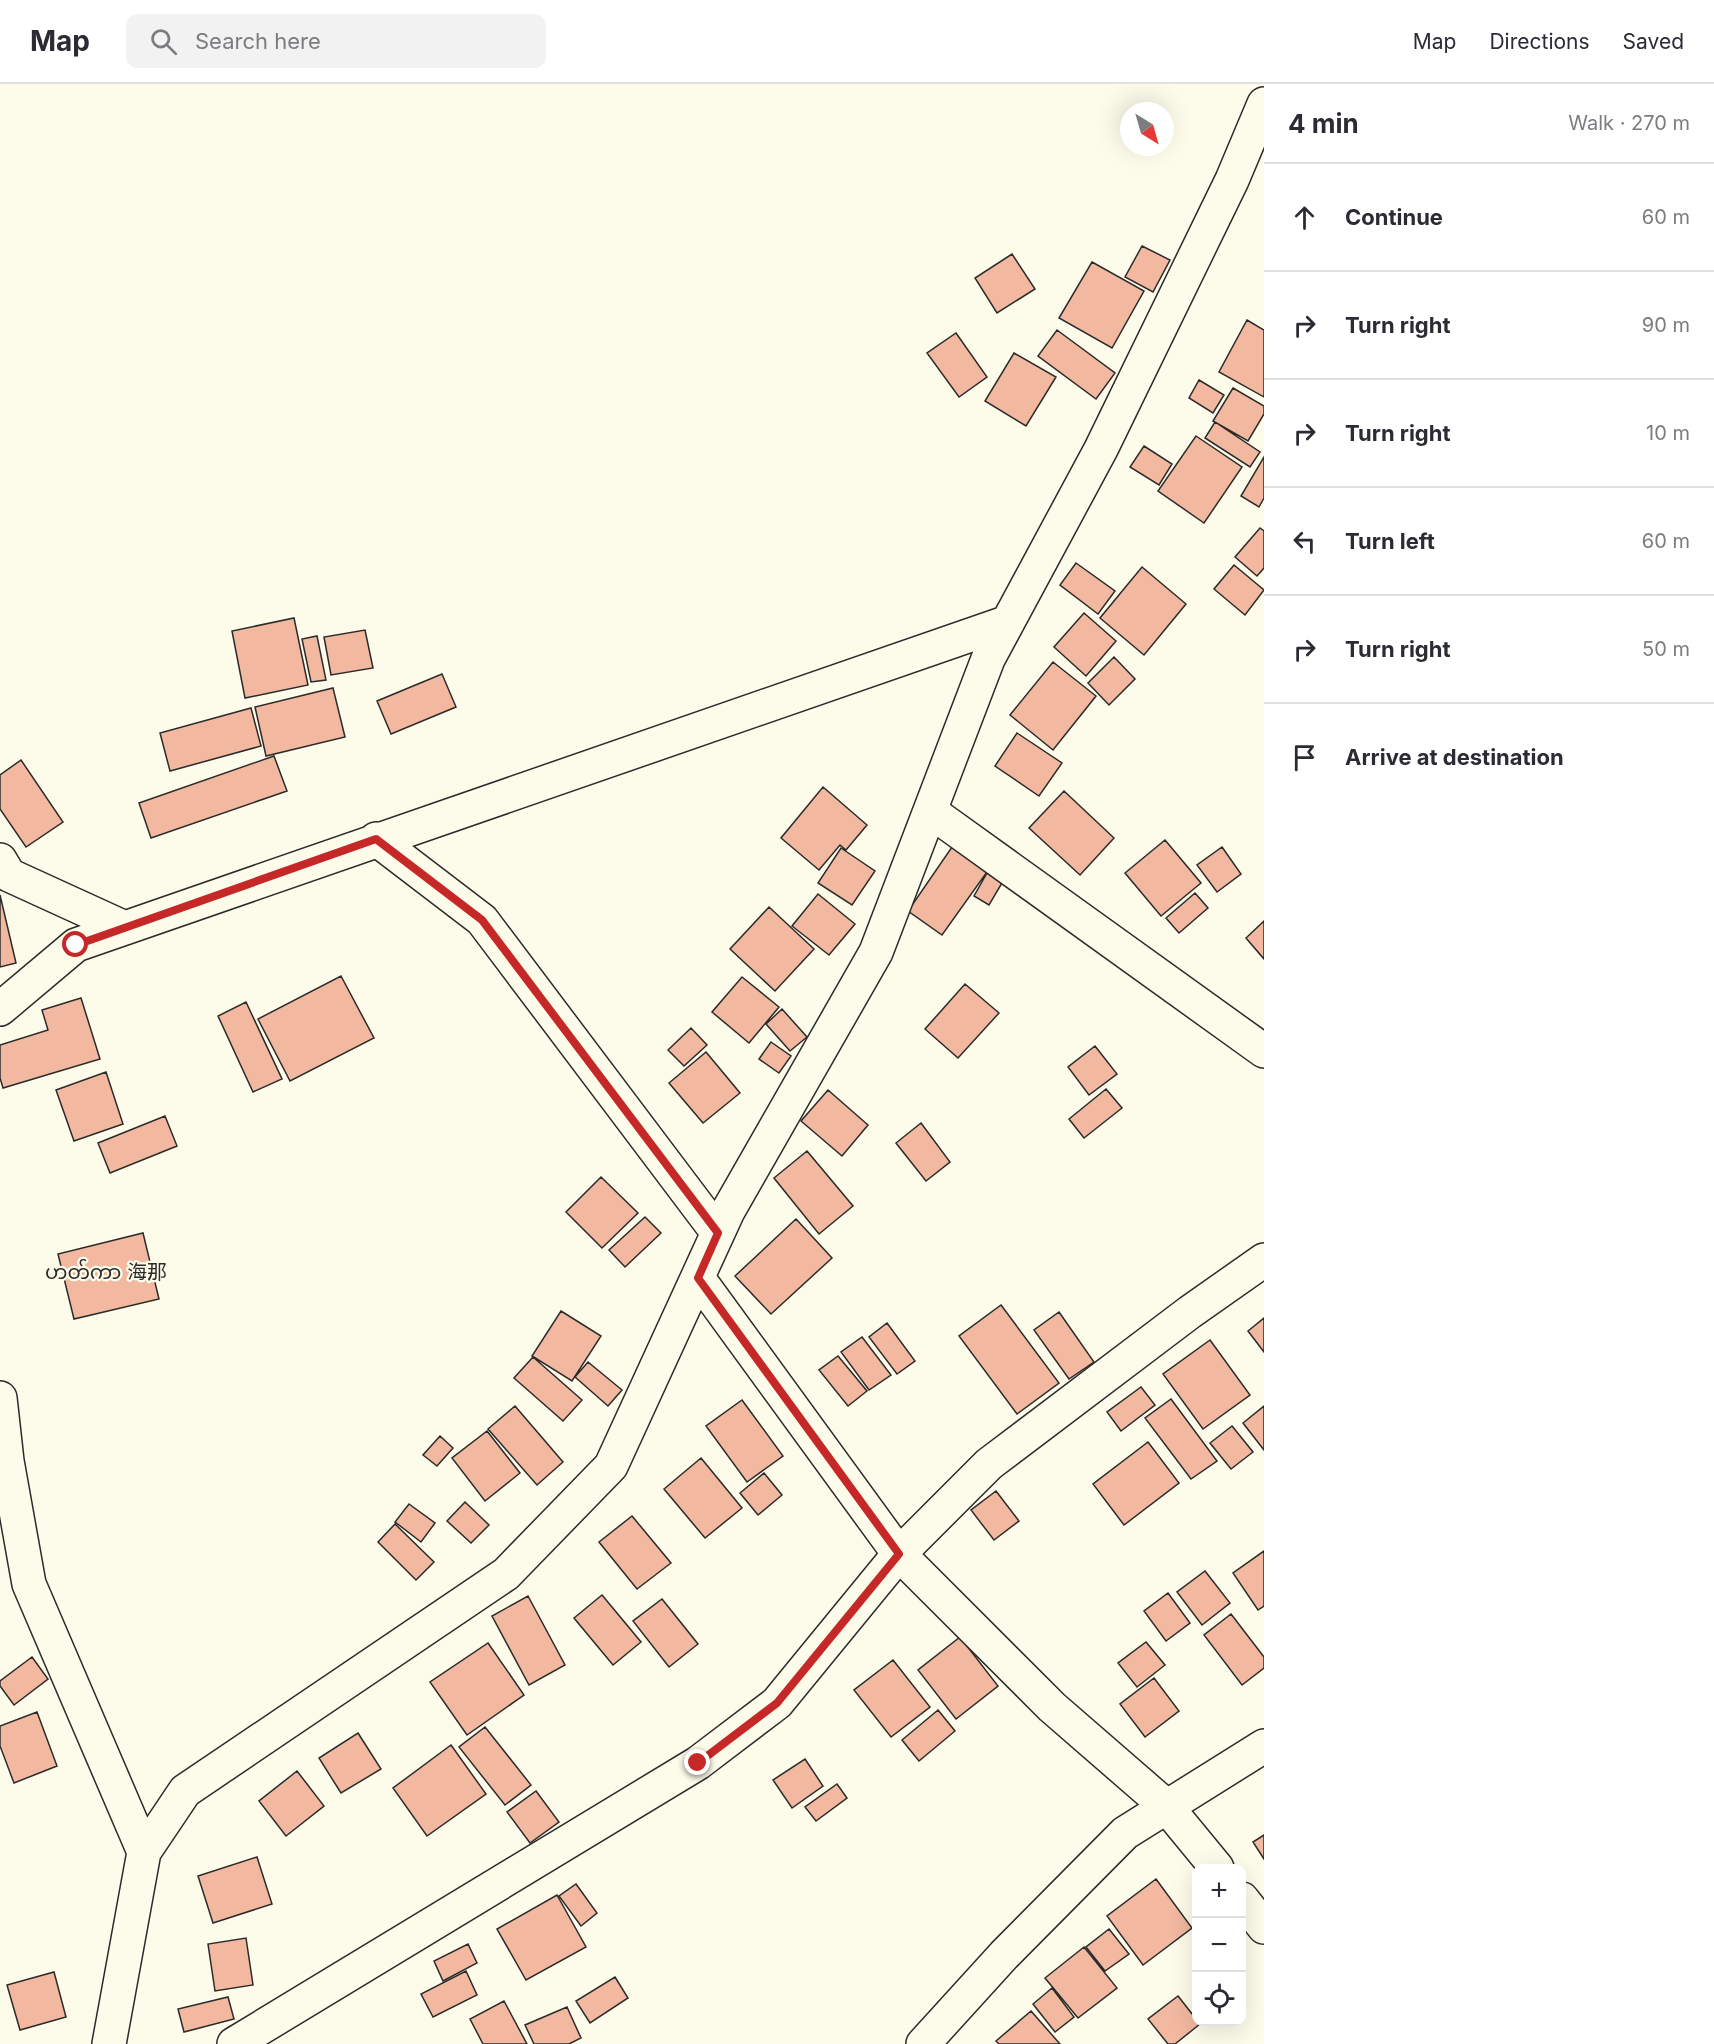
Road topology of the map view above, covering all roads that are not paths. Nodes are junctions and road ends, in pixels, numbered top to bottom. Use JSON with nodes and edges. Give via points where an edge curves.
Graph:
{"nodes":[{"id":1,"x":1264,"y":104,"type":"edge"},
{"id":2,"x":1008,"y":622,"type":"junction"},
{"id":3,"x":930,"y":811,"type":"junction"},
{"id":4,"x":376,"y":839,"type":"junction"},
{"id":5,"x":0,"y":860,"type":"edge"},
{"id":6,"x":124,"y":928,"type":"junction"},
{"id":7,"x":0,"y":1009,"type":"edge"},
{"id":8,"x":1264,"y":1051,"type":"edge"},
{"id":9,"x":718,"y":1233,"type":"junction"},
{"id":10,"x":1264,"y":1260,"type":"edge"},
{"id":11,"x":698,"y":1278,"type":"junction"},
{"id":12,"x":0,"y":1398,"type":"edge"},
{"id":13,"x":899,"y":1554,"type":"junction"},
{"id":14,"x":1264,"y":1746,"type":"edge"},
{"id":15,"x":1166,"y":1806,"type":"junction"},
{"id":16,"x":144,"y":1852,"type":"junction"},
{"id":17,"x":1213,"y":1864,"type":"edge"},
{"id":18,"x":1246,"y":1904,"type":"edge"},
{"id":19,"x":1264,"y":1927,"type":"edge"},
{"id":20,"x":109,"y":2044,"type":"edge"},
{"id":21,"x":234,"y":2044,"type":"edge"},
{"id":22,"x":923,"y":2044,"type":"edge"}],
"edges":[{"from":1,"to":2,"type":"street","via":[[1232,180],[1101,449]]},
{"from":2,"to":3,"type":"street","via":[[988,659]]},
{"from":2,"to":4,"type":"street"},
{"from":3,"to":8,"type":"street"},
{"from":3,"to":9,"type":"street","via":[[876,952]]},
{"from":4,"to":6,"type":"street"},
{"from":4,"to":9,"type":"street","via":[[482,920]]},
{"from":5,"to":6,"type":"street","via":[[9,875]]},
{"from":6,"to":7,"type":"street","via":[[76,945]]},
{"from":9,"to":11,"type":"street"},
{"from":10,"to":13,"type":"street","via":[[989,1464]]},
{"from":11,"to":13,"type":"street"},
{"from":11,"to":16,"type":"street","via":[[611,1466],[506,1574],[185,1791]]},
{"from":12,"to":16,"type":"street","via":[[7,1461],[30,1584]]},
{"from":13,"to":15,"type":"street","via":[[1052,1707]]},
{"from":13,"to":21,"type":"street","via":[[777,1703],[698,1763]]},
{"from":14,"to":15,"type":"street"},
{"from":15,"to":17,"type":"street"},
{"from":15,"to":22,"type":"street","via":[[1125,1833],[1004,1954]]},
{"from":16,"to":20,"type":"street"},
{"from":18,"to":19,"type":"street"}]}
